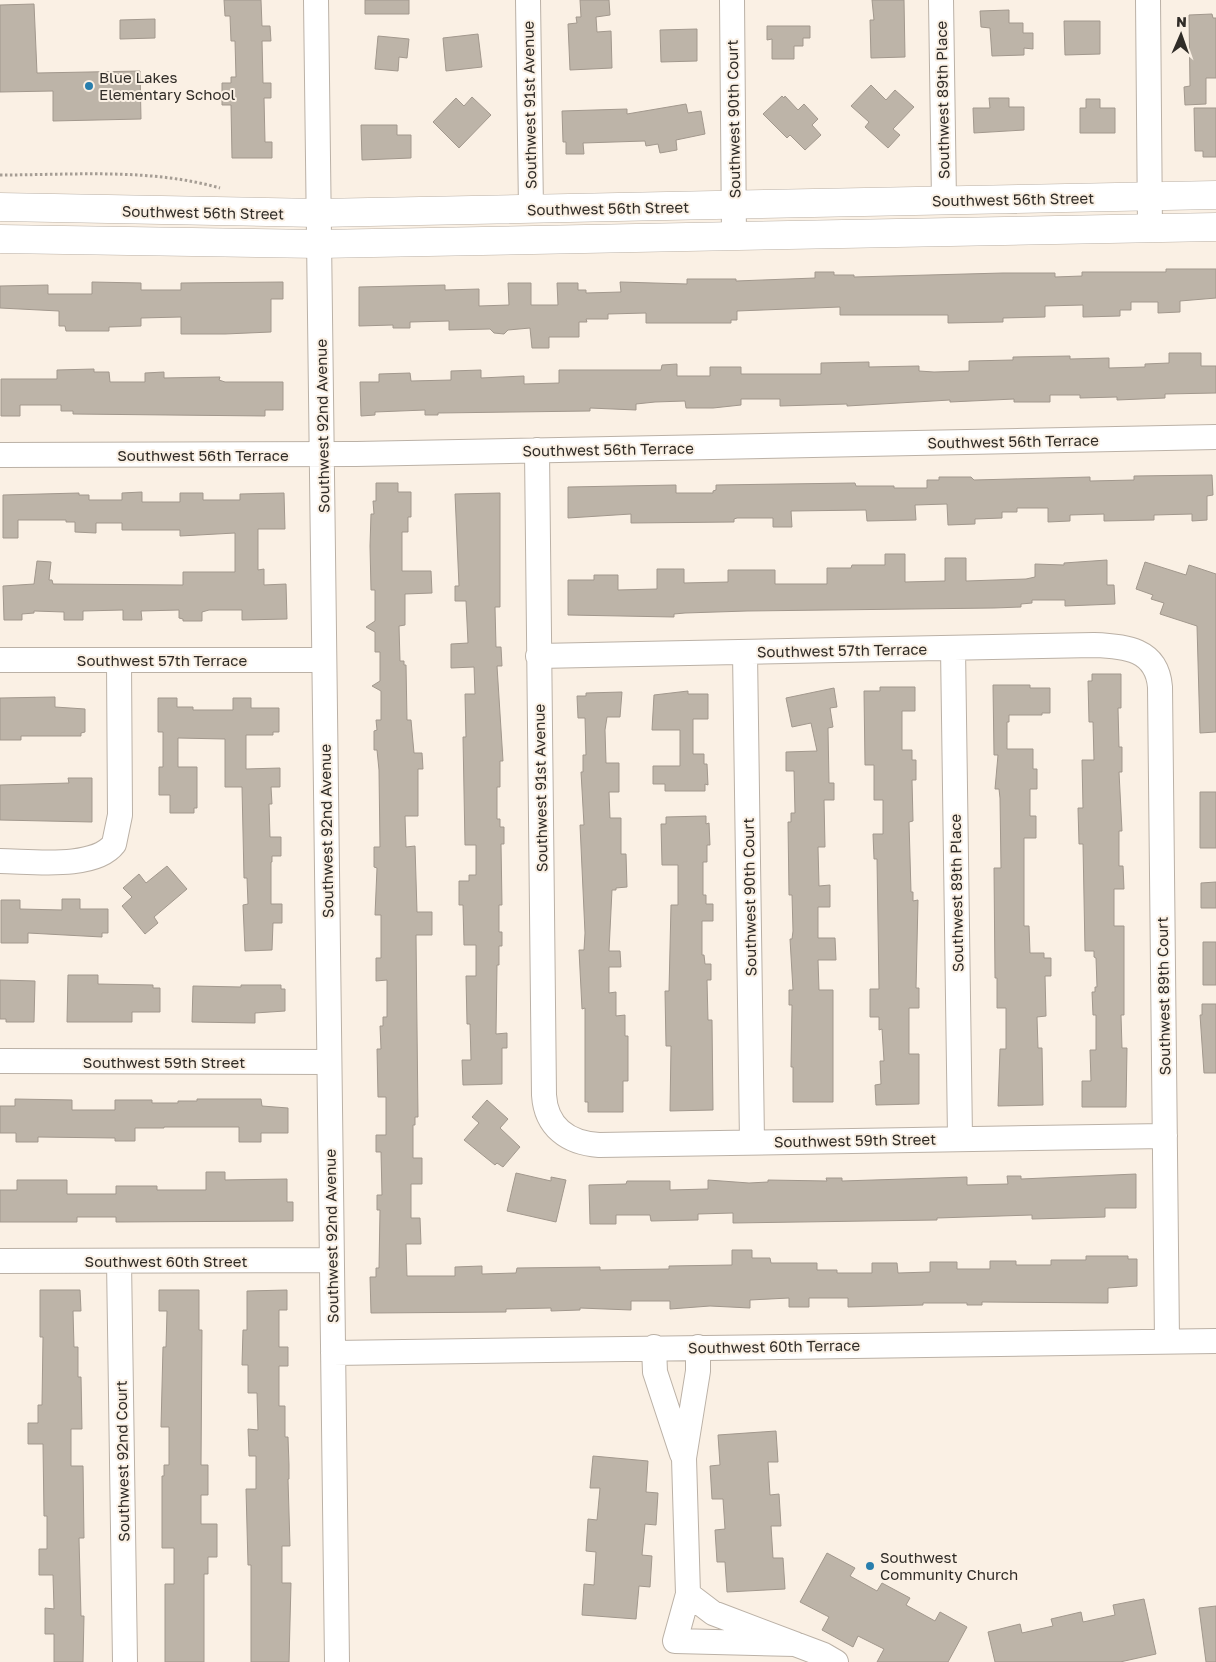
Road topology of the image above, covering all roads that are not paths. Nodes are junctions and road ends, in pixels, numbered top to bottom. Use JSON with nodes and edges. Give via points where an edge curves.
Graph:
{"nodes":[{"id":1,"x":316,"y":0,"type":"edge"},
{"id":2,"x":528,"y":0,"type":"edge"},
{"id":3,"x":732,"y":0,"type":"edge"},
{"id":4,"x":941,"y":0,"type":"edge"},
{"id":5,"x":1148,"y":0,"type":"edge"},
{"id":6,"x":1216,"y":195,"type":"edge"},
{"id":7,"x":1149,"y":197,"type":"junction"},
{"id":8,"x":944,"y":200,"type":"junction"},
{"id":9,"x":734,"y":206,"type":"junction"},
{"id":10,"x":0,"y":207,"type":"edge"},
{"id":11,"x":531,"y":209,"type":"junction"},
{"id":12,"x":318,"y":213,"type":"junction"},
{"id":13,"x":1216,"y":228,"type":"edge"},
{"id":14,"x":1150,"y":229,"type":"junction"},
{"id":15,"x":734,"y":237,"type":"junction"},
{"id":16,"x":0,"y":239,"type":"edge"},
{"id":17,"x":319,"y":244,"type":"junction"},
{"id":18,"x":1216,"y":437,"type":"edge"},
{"id":19,"x":537,"y":450,"type":"junction"},
{"id":20,"x":0,"y":455,"type":"edge"},
{"id":21,"x":322,"y":455,"type":"junction"},
{"id":22,"x":953,"y":648,"type":"junction"},
{"id":23,"x":746,"y":652,"type":"junction"},
{"id":24,"x":538,"y":656,"type":"junction"},
{"id":25,"x":1144,"y":656,"type":"joint"},
{"id":26,"x":0,"y":660,"type":"edge"},
{"id":27,"x":324,"y":660,"type":"junction"},
{"id":28,"x":119,"y":661,"type":"junction"},
{"id":29,"x":0,"y":861,"type":"edge"},
{"id":30,"x":0,"y":1061,"type":"edge"},
{"id":31,"x":329,"y":1062,"type":"junction"},
{"id":32,"x":553,"y":1124,"type":"joint"},
{"id":33,"x":1165,"y":1136,"type":"junction"},
{"id":34,"x":960,"y":1138,"type":"junction"},
{"id":35,"x":752,"y":1142,"type":"junction"},
{"id":36,"x":331,"y":1260,"type":"junction"},
{"id":37,"x":0,"y":1261,"type":"edge"},
{"id":38,"x":119,"y":1261,"type":"junction"},
{"id":39,"x":1216,"y":1340,"type":"edge"},
{"id":40,"x":1167,"y":1341,"type":"junction"},
{"id":41,"x":654,"y":1347,"type":"junction"},
{"id":42,"x":698,"y":1347,"type":"junction"},
{"id":43,"x":332,"y":1353,"type":"junction"},
{"id":44,"x":684,"y":1458,"type":"junction"},
{"id":45,"x":688,"y":1594,"type":"junction"},
{"id":46,"x":795,"y":1644,"type":"junction"},
{"id":47,"x":124,"y":1662,"type":"edge"},
{"id":48,"x":337,"y":1662,"type":"edge"},
{"id":49,"x":836,"y":1662,"type":"edge"}],
"edges":[{"from":1,"to":12,"type":"street","name":"Southwest 92nd Avenue"},
{"from":2,"to":11,"type":"street","name":"Southwest 91st Avenue"},
{"from":3,"to":9,"type":"street","name":"Southwest 90th Court"},
{"from":4,"to":8,"type":"street","name":"Southwest 89th Place"},
{"from":5,"to":7,"type":"street"},
{"from":6,"to":7,"type":"main road","name":"Southwest 56th Street"},
{"from":7,"to":8,"type":"main road","name":"Southwest 56th Street"},
{"from":7,"to":14,"type":"street"},
{"from":8,"to":9,"type":"main road","name":"Southwest 56th Street"},
{"from":9,"to":11,"type":"main road","name":"Southwest 56th Street"},
{"from":9,"to":15,"type":"street","name":"Southwest 90th Court"},
{"from":10,"to":12,"type":"main road","name":"Southwest 56th Street"},
{"from":11,"to":12,"type":"main road","name":"Southwest 56th Street"},
{"from":12,"to":17,"type":"street","name":"Southwest 92nd Avenue"},
{"from":13,"to":14,"type":"main road","name":"Southwest 56th Street"},
{"from":14,"to":15,"type":"main road","name":"Southwest 56th Street"},
{"from":15,"to":17,"type":"main road","name":"Southwest 56th Street"},
{"from":16,"to":17,"type":"main road","name":"Southwest 56th Street"},
{"from":17,"to":21,"type":"street","name":"Southwest 92nd Avenue"},
{"from":18,"to":19,"type":"street","name":"Southwest 56th Terrace"},
{"from":19,"to":21,"type":"street","name":"Southwest 56th Terrace"},
{"from":19,"to":24,"type":"street","name":"Southwest 91st Avenue"},
{"from":20,"to":21,"type":"street","name":"Southwest 56th Terrace"},
{"from":21,"to":27,"type":"street","name":"Southwest 92nd Avenue"},
{"from":22,"to":23,"type":"street","name":"Southwest 57th Terrace"},
{"from":22,"to":25,"type":"street","name":"Southwest 57th Terrace","via":[[1116,646],[1131,648]]},
{"from":22,"to":34,"type":"street","name":"Southwest 89th Place"},
{"from":23,"to":24,"type":"street","name":"Southwest 57th Terrace"},
{"from":23,"to":35,"type":"street","name":"Southwest 90th Court"},
{"from":24,"to":32,"type":"street","name":"Southwest 91st Avenue","via":[[544,1095],[546,1111]]},
{"from":25,"to":33,"type":"street","name":"Southwest 89th Court","via":[[1157,673],[1160,687]]},
{"from":26,"to":28,"type":"street","name":"Southwest 57th Terrace"},
{"from":27,"to":28,"type":"street","name":"Southwest 57th Terrace"},
{"from":27,"to":31,"type":"street","name":"Southwest 92nd Avenue"},
{"from":28,"to":29,"type":"street","via":[[120,816],[117,838],[111,848],[98,856],[81,860]]},
{"from":30,"to":31,"type":"street","name":"Southwest 59th Street"},
{"from":31,"to":36,"type":"street","name":"Southwest 92nd Avenue"},
{"from":32,"to":35,"type":"street","name":"Southwest 59th Street","via":[[567,1137],[587,1144]]},
{"from":33,"to":34,"type":"street","name":"Southwest 59th Street"},
{"from":33,"to":40,"type":"street","name":"Southwest 89th Court"},
{"from":34,"to":35,"type":"street","name":"Southwest 59th Street"},
{"from":36,"to":38,"type":"street","name":"Southwest 60th Street"},
{"from":36,"to":43,"type":"street","name":"Southwest 92nd Avenue"},
{"from":37,"to":38,"type":"street","name":"Southwest 60th Street"},
{"from":38,"to":47,"type":"street","name":"Southwest 92nd Court"},
{"from":39,"to":40,"type":"street","name":"Southwest 60th Terrace"},
{"from":40,"to":42,"type":"street","name":"Southwest 60th Terrace"},
{"from":41,"to":42,"type":"street","name":"Southwest 60th Terrace"},
{"from":41,"to":43,"type":"street","name":"Southwest 60th Terrace"},
{"from":41,"to":44,"type":"street","via":[[655,1372]]},
{"from":42,"to":44,"type":"street","via":[[698,1371]]},
{"from":43,"to":48,"type":"street","name":"Southwest 92nd Avenue"},
{"from":44,"to":45,"type":"street"},
{"from":45,"to":46,"type":"street","via":[[713,1613]]},
{"from":45,"to":46,"type":"street","via":[[675,1641]]},
{"from":46,"to":49,"type":"street"}]}
